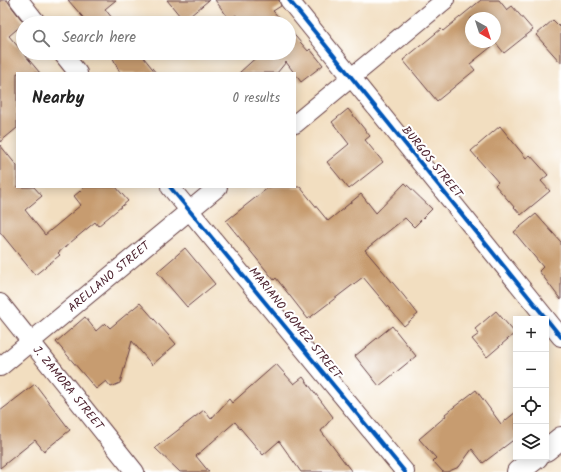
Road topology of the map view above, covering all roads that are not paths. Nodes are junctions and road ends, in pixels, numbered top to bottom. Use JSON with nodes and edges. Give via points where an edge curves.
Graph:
{"nodes":[{"id":1,"x":19,"y":0,"type":"edge"},
{"id":2,"x":289,"y":0,"type":"edge"},
{"id":3,"x":445,"y":0,"type":"edge"},
{"id":4,"x":32,"y":16,"type":"edge"},
{"id":5,"x":68,"y":60,"type":"edge"},
{"id":6,"x":77,"y":72,"type":"edge"},
{"id":7,"x":351,"y":78,"type":"junction"},
{"id":8,"x":296,"y":123,"type":"edge"},
{"id":9,"x":171,"y":188,"type":"edge"},
{"id":10,"x":217,"y":188,"type":"edge"},
{"id":11,"x":190,"y":211,"type":"junction"},
{"id":12,"x":0,"y":304,"type":"edge"},
{"id":13,"x":561,"y":337,"type":"edge"},
{"id":14,"x":31,"y":342,"type":"junction"},
{"id":15,"x":0,"y":367,"type":"edge"},
{"id":16,"x":561,"y":438,"type":"edge"},
{"id":17,"x":549,"y":448,"type":"edge"},
{"id":18,"x":533,"y":460,"type":"edge"},
{"id":19,"x":136,"y":472,"type":"edge"},
{"id":20,"x":405,"y":472,"type":"edge"},
{"id":21,"x":518,"y":472,"type":"edge"}],
"edges":[{"from":1,"to":4,"type":"street"},
{"from":2,"to":7,"type":"street","name":"BURGOS STREET"},
{"from":3,"to":7,"type":"street"},
{"from":5,"to":6,"type":"street"},
{"from":7,"to":8,"type":"street"},
{"from":7,"to":13,"type":"street","name":"BURGOS STREET"},
{"from":9,"to":11,"type":"street","name":"MARIANO GOMEZ STREET"},
{"from":10,"to":11,"type":"street","name":"ARELLANO STREET"},
{"from":11,"to":14,"type":"street","name":"ARELLANO STREET"},
{"from":11,"to":20,"type":"street","name":"MARIANO GOMEZ STREET"},
{"from":12,"to":14,"type":"street","name":"J. ZAMORA STREET"},
{"from":14,"to":15,"type":"street","name":"ARELLANO STREET"},
{"from":14,"to":19,"type":"street","name":"J. ZAMORA STREET"},
{"from":16,"to":17,"type":"street"},
{"from":18,"to":21,"type":"street"}]}
